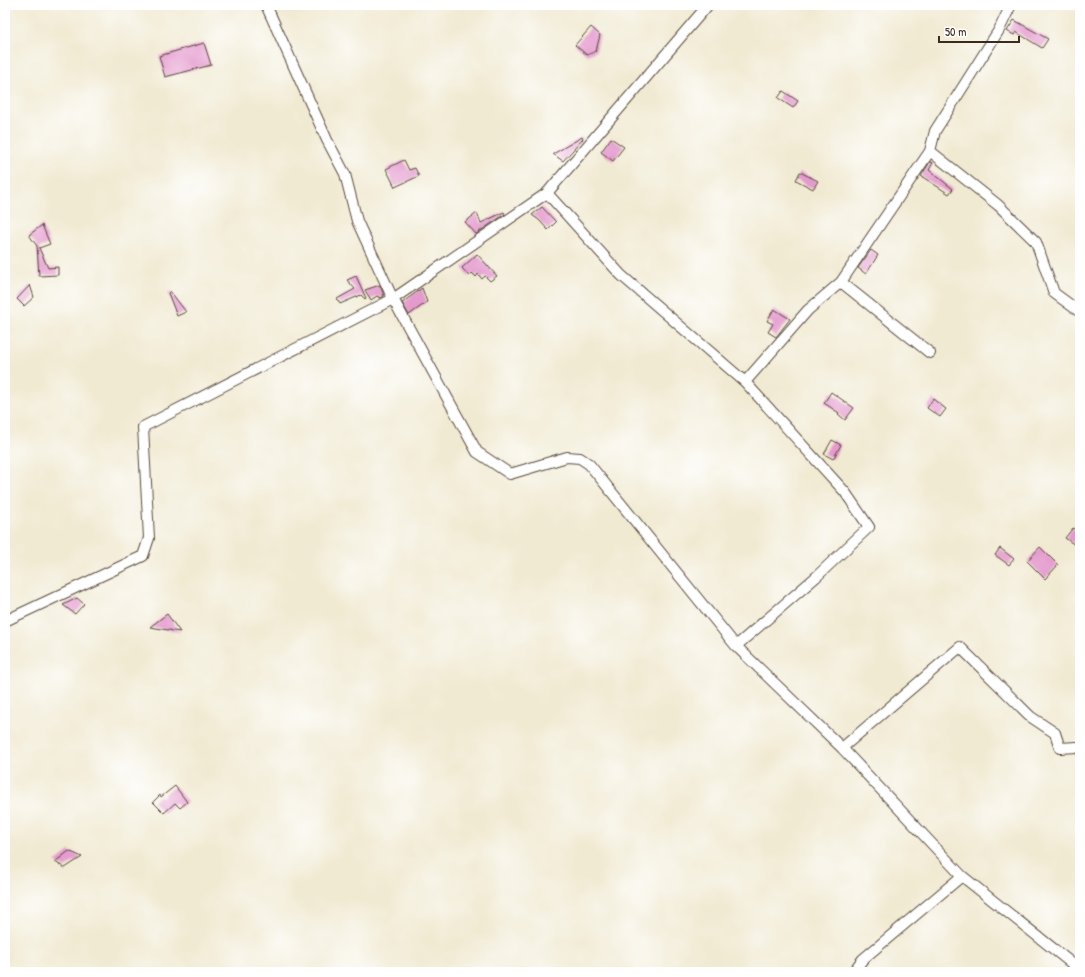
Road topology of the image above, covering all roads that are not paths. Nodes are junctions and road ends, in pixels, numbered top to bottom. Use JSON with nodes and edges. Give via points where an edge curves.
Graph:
{"nodes":[{"id":1,"x":266,"y":5,"type":"edge"},
{"id":2,"x":708,"y":5,"type":"edge"},
{"id":3,"x":1011,"y":5,"type":"edge"},
{"id":4,"x":930,"y":151,"type":"junction"},
{"id":5,"x":547,"y":193,"type":"junction"},
{"id":6,"x":841,"y":282,"type":"junction"},
{"id":7,"x":393,"y":299,"type":"junction"},
{"id":8,"x":1080,"y":312,"type":"edge"},
{"id":9,"x":930,"y":353,"type":"dead end"},
{"id":10,"x":745,"y":382,"type":"junction"},
{"id":11,"x":5,"y":621,"type":"edge"},
{"id":12,"x":736,"y":646,"type":"junction"},
{"id":13,"x":842,"y":748,"type":"junction"},
{"id":14,"x":1080,"y":750,"type":"edge"},
{"id":15,"x":962,"y":876,"type":"junction"},
{"id":16,"x":1080,"y":970,"type":"edge"},
{"id":17,"x":853,"y":972,"type":"edge"}],
"edges":[{"from":1,"to":7,"type":"street","via":[[345,174],[357,221]]},
{"from":2,"to":5,"type":"street"},
{"from":3,"to":4,"type":"street","via":[[999,30],[935,130]]},
{"from":4,"to":6,"type":"street"},
{"from":4,"to":8,"type":"street","via":[[998,205],[1036,242],[1054,294]]},
{"from":5,"to":7,"type":"street"},
{"from":5,"to":10,"type":"street","via":[[621,275]]},
{"from":6,"to":9,"type":"street"},
{"from":6,"to":10,"type":"street","via":[[808,310]]},
{"from":7,"to":11,"type":"street","via":[[143,426],[149,538],[143,556]]},
{"from":7,"to":12,"type":"street","via":[[477,452],[510,474],[568,457],[580,458],[589,464]]},
{"from":10,"to":12,"type":"street","via":[[845,492],[869,528]]},
{"from":12,"to":13,"type":"street"},
{"from":13,"to":14,"type":"street","via":[[960,647],[1030,717],[1055,733],[1060,748],[1077,747]]},
{"from":13,"to":15,"type":"street"},
{"from":15,"to":16,"type":"street"},
{"from":15,"to":17,"type":"street","via":[[863,960]]}]}
